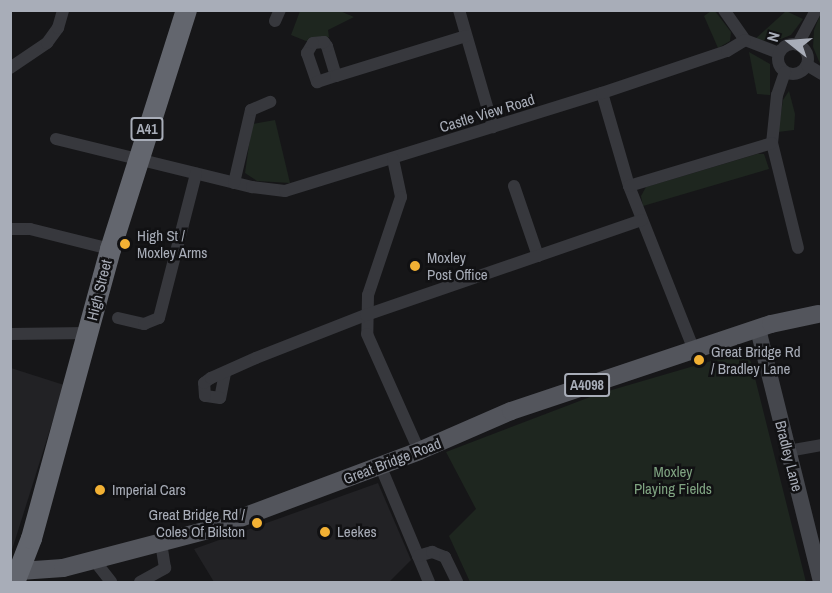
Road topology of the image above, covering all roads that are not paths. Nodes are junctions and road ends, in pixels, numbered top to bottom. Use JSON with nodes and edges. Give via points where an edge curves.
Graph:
{"nodes":[{"id":1,"x":63,"y":10,"type":"edge"},
{"id":2,"x":186,"y":10,"type":"edge"},
{"id":3,"x":459,"y":10,"type":"edge"},
{"id":4,"x":724,"y":10,"type":"edge"},
{"id":5,"x":816,"y":10,"type":"edge"},
{"id":6,"x":466,"y":36,"type":"junction"},
{"id":7,"x":745,"y":40,"type":"junction"},
{"id":8,"x":798,"y":44,"type":"junction"},
{"id":9,"x":779,"y":53,"type":"junction"},
{"id":10,"x":807,"y":65,"type":"junction"},
{"id":11,"x":10,"y":68,"type":"edge"},
{"id":12,"x":785,"y":72,"type":"junction"},
{"id":13,"x":822,"y":74,"type":"edge"},
{"id":14,"x":336,"y":76,"type":"dead end"},
{"id":15,"x":602,"y":93,"type":"junction"},
{"id":16,"x":270,"y":102,"type":"dead end"},
{"id":17,"x":493,"y":127,"type":"junction"},
{"id":18,"x":56,"y":139,"type":"dead end"},
{"id":19,"x":772,"y":143,"type":"junction"},
{"id":20,"x":138,"y":157,"type":"junction"},
{"id":21,"x":393,"y":159,"type":"junction"},
{"id":22,"x":196,"y":174,"type":"junction"},
{"id":23,"x":234,"y":183,"type":"junction"},
{"id":24,"x":514,"y":186,"type":"dead end"},
{"id":25,"x":629,"y":186,"type":"junction"},
{"id":26,"x":642,"y":219,"type":"junction"},
{"id":27,"x":10,"y":230,"type":"edge"},
{"id":28,"x":798,"y":248,"type":"dead end"},
{"id":29,"x":110,"y":249,"type":"junction"},
{"id":30,"x":538,"y":256,"type":"junction"},
{"id":31,"x":820,"y":314,"type":"edge"},
{"id":32,"x":366,"y":315,"type":"junction"},
{"id":33,"x":118,"y":318,"type":"dead end"},
{"id":34,"x":758,"y":329,"type":"junction"},
{"id":35,"x":88,"y":333,"type":"junction"},
{"id":36,"x":10,"y":334,"type":"edge"},
{"id":37,"x":694,"y":350,"type":"junction"},
{"id":38,"x":225,"y":373,"type":"dead end"},
{"id":39,"x":822,"y":445,"type":"edge"},
{"id":40,"x":419,"y":451,"type":"junction"},
{"id":41,"x":788,"y":451,"type":"junction"},
{"id":42,"x":380,"y":465,"type":"junction"},
{"id":43,"x":162,"y":543,"type":"junction"},
{"id":44,"x":418,"y":556,"type":"junction"},
{"id":45,"x":94,"y":560,"type":"junction"},
{"id":46,"x":17,"y":577,"type":"edge"},
{"id":47,"x":111,"y":582,"type":"edge"},
{"id":48,"x":140,"y":582,"type":"edge"},
{"id":49,"x":429,"y":582,"type":"edge"},
{"id":50,"x":457,"y":582,"type":"edge"},
{"id":51,"x":821,"y":582,"type":"edge"}],
"edges":[{"from":1,"to":11,"type":"street","via":[[58,28],[47,43]]},
{"from":2,"to":20,"type":"highway","name":"High Street","number":"A41"},
{"from":3,"to":6,"type":"street"},
{"from":4,"to":7,"type":"street"},
{"from":5,"to":8,"type":"street"},
{"from":6,"to":14,"type":"street"},
{"from":6,"to":17,"type":"street"},
{"from":7,"to":9,"type":"street"},
{"from":7,"to":15,"type":"street","name":"Castle View Road","via":[[727,51]]},
{"from":8,"to":9,"type":"street","via":[[786,45]]},
{"from":8,"to":10,"type":"street","via":[[808,54]]},
{"from":9,"to":12,"type":"street","via":[[778,64]]},
{"from":10,"to":12,"type":"street","via":[[796,74]]},
{"from":10,"to":13,"type":"street"},
{"from":12,"to":19,"type":"street","via":[[777,95]]},
{"from":15,"to":17,"type":"street","name":"Castle View Road"},
{"from":15,"to":25,"type":"street"},
{"from":16,"to":23,"type":"street","via":[[251,110]]},
{"from":17,"to":21,"type":"street","name":"Castle View Road"},
{"from":18,"to":20,"type":"street","name":"Castle View Road"},
{"from":19,"to":25,"type":"street"},
{"from":19,"to":28,"type":"street"},
{"from":20,"to":22,"type":"street","name":"Castle View Road"},
{"from":20,"to":29,"type":"highway","name":"High Street","number":"A41"},
{"from":21,"to":23,"type":"street","name":"Castle View Road","via":[[285,191],[272,192]]},
{"from":21,"to":32,"type":"street","via":[[401,197],[368,295]]},
{"from":22,"to":23,"type":"street","name":"Castle View Road"},
{"from":22,"to":33,"type":"street","via":[[159,318],[144,324]]},
{"from":24,"to":30,"type":"street"},
{"from":25,"to":26,"type":"street"},
{"from":26,"to":30,"type":"street"},
{"from":26,"to":37,"type":"street"},
{"from":27,"to":29,"type":"street","via":[[30,229]]},
{"from":29,"to":35,"type":"highway","name":"High Street","number":"A41"},
{"from":30,"to":32,"type":"street"},
{"from":31,"to":34,"type":"main road","name":"Great Bridge Road","number":"A4098"},
{"from":32,"to":38,"type":"street"},
{"from":32,"to":40,"type":"street","via":[[367,334]]},
{"from":34,"to":37,"type":"main road","name":"Great Bridge Road","number":"A4098"},
{"from":34,"to":41,"type":"street","name":"Bradley Lane"},
{"from":35,"to":36,"type":"street"},
{"from":35,"to":46,"type":"highway","name":"High Street","number":"A41"},
{"from":37,"to":40,"type":"main road","name":"Great Bridge Road","number":"A4098","via":[[511,411]]},
{"from":39,"to":41,"type":"street"},
{"from":40,"to":42,"type":"main road","name":"Great Bridge Road","number":"A4098"},
{"from":41,"to":51,"type":"street","name":"Bradley Lane"},
{"from":42,"to":43,"type":"main road","name":"Great Bridge Road","number":"A4098","via":[[208,530]]},
{"from":42,"to":44,"type":"street"},
{"from":43,"to":45,"type":"main road","name":"Great Bridge Road","number":"A4098"},
{"from":43,"to":48,"type":"street","via":[[165,567]]},
{"from":44,"to":49,"type":"street"},
{"from":44,"to":50,"type":"street","via":[[432,552],[445,557]]},
{"from":45,"to":46,"type":"main road","name":"Great Bridge Road","number":"A4098"},
{"from":45,"to":47,"type":"street"}]}
